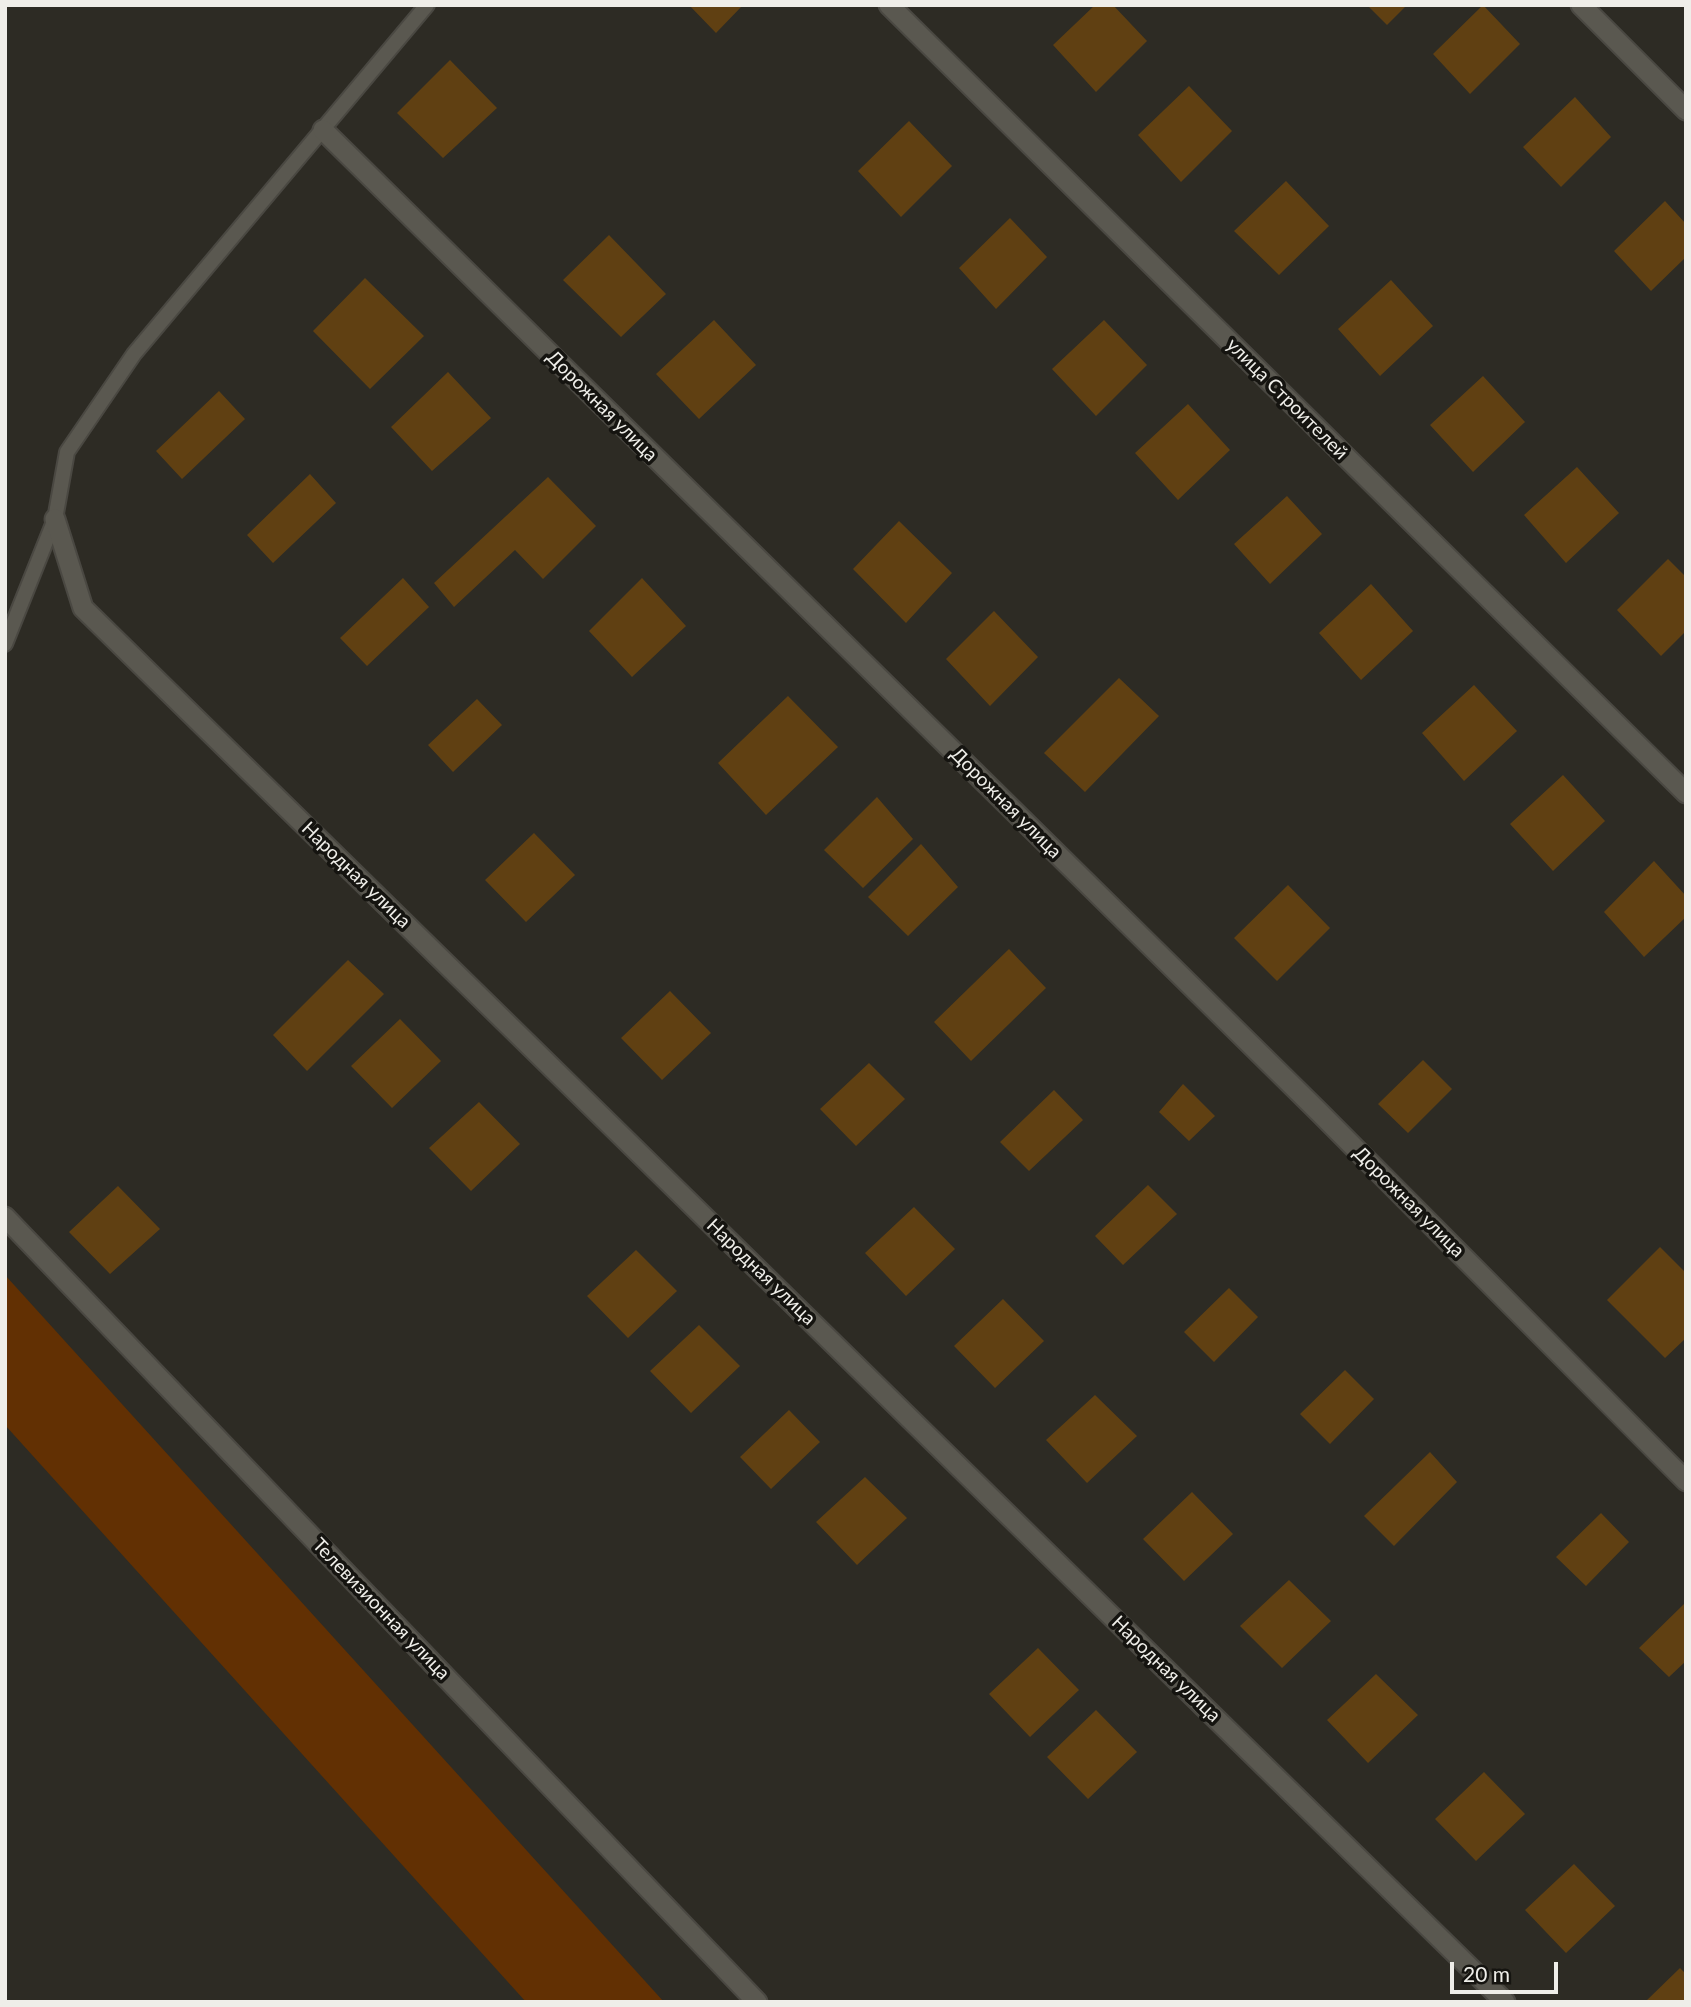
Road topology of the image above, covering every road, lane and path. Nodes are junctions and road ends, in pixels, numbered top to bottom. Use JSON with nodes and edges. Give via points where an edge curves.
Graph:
{"nodes":[{"id":1,"x":427,"y":5,"type":"edge"},
{"id":2,"x":889,"y":5,"type":"edge"},
{"id":3,"x":1581,"y":5,"type":"edge"},
{"id":4,"x":1686,"y":110,"type":"edge"},
{"id":5,"x":323,"y":130,"type":"junction"},
{"id":6,"x":55,"y":519,"type":"junction"},
{"id":7,"x":5,"y":644,"type":"edge"},
{"id":8,"x":1686,"y":793,"type":"edge"},
{"id":9,"x":5,"y":1217,"type":"edge"},
{"id":10,"x":1686,"y":1481,"type":"edge"},
{"id":11,"x":757,"y":2002,"type":"edge"},
{"id":12,"x":1505,"y":2002,"type":"edge"}],
"edges":[{"from":1,"to":5,"type":"lane"},
{"from":2,"to":8,"type":"street","name":"улица Строителей"},
{"from":3,"to":4,"type":"street"},
{"from":5,"to":6,"type":"lane","via":[[134,354],[68,452]]},
{"from":5,"to":10,"type":"street","name":"Дорожная улица","via":[[1319,1112]]},
{"from":6,"to":7,"type":"lane"},
{"from":6,"to":12,"type":"street","name":"Народная улица","via":[[83,608]]},
{"from":9,"to":11,"type":"street","name":"Телевизионная улица"}]}
